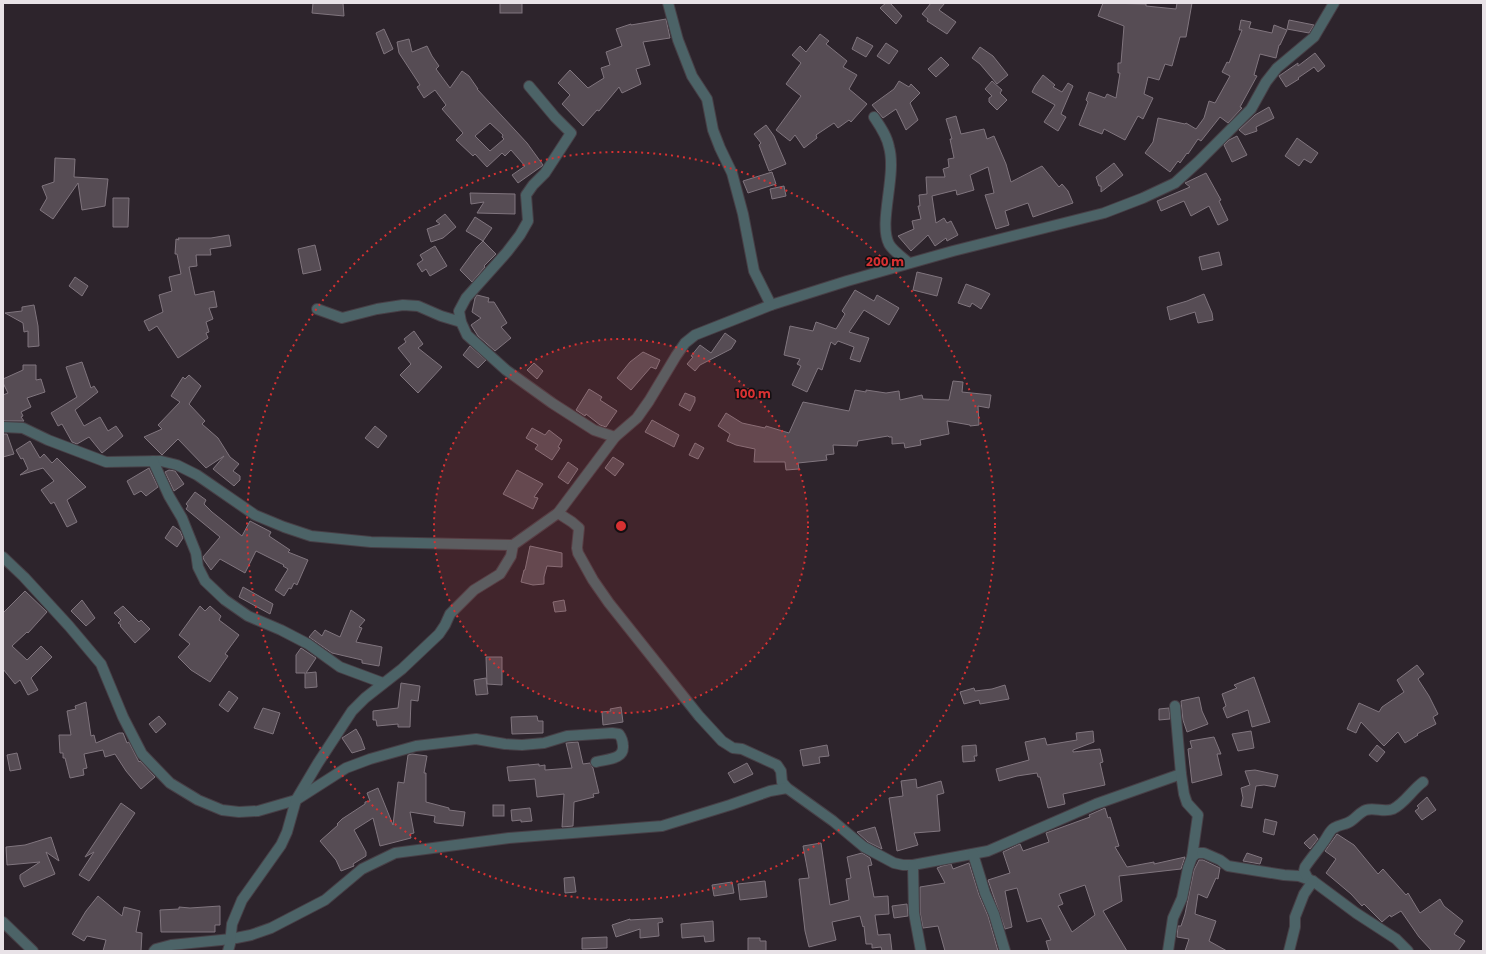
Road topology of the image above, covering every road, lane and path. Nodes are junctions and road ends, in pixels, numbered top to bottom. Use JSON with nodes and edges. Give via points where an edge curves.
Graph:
{"nodes":[{"id":1,"x":668,"y":3,"type":"edge"},
{"id":2,"x":1334,"y":3,"type":"edge"},
{"id":3,"x":529,"y":86,"type":"dead end"},
{"id":4,"x":874,"y":116,"type":"dead end"},
{"id":5,"x":909,"y":263,"type":"junction"},
{"id":6,"x":771,"y":305,"type":"junction"},
{"id":7,"x":316,"y":309,"type":"dead end"},
{"id":8,"x":461,"y":322,"type":"junction"},
{"id":9,"x":3,"y":427,"type":"edge"},
{"id":10,"x":615,"y":438,"type":"junction"},
{"id":11,"x":153,"y":461,"type":"junction"},
{"id":12,"x":558,"y":513,"type":"junction"},
{"id":13,"x":513,"y":545,"type":"junction"},
{"id":14,"x":3,"y":556,"type":"edge"},
{"id":15,"x":383,"y":683,"type":"junction"},
{"id":16,"x":1175,"y":706,"type":"dead end"},
{"id":17,"x":596,"y":762,"type":"dead end"},
{"id":18,"x":1181,"y":774,"type":"junction"},
{"id":19,"x":1423,"y":782,"type":"dead end"},
{"id":20,"x":787,"y":788,"type":"junction"},
{"id":21,"x":296,"y":800,"type":"junction"},
{"id":22,"x":973,"y":854,"type":"junction"},
{"id":23,"x":1192,"y":857,"type":"junction"},
{"id":24,"x":913,"y":865,"type":"junction"},
{"id":25,"x":1310,"y":880,"type":"junction"},
{"id":26,"x":3,"y":922,"type":"edge"},
{"id":27,"x":231,"y":939,"type":"junction"},
{"id":28,"x":33,"y":951,"type":"edge"},
{"id":29,"x":154,"y":951,"type":"edge"},
{"id":30,"x":228,"y":951,"type":"edge"},
{"id":31,"x":921,"y":951,"type":"edge"},
{"id":32,"x":1006,"y":951,"type":"edge"},
{"id":33,"x":1168,"y":951,"type":"edge"},
{"id":34,"x":1289,"y":951,"type":"edge"},
{"id":35,"x":1408,"y":951,"type":"edge"}],
"edges":[{"from":1,"to":6,"type":"street","via":[[678,40],[692,76],[707,99],[713,130],[732,173],[754,271]]},
{"from":2,"to":5,"type":"street","via":[[1314,37],[1277,68],[1251,108],[1175,183],[1104,213]]},
{"from":3,"to":8,"type":"street","via":[[572,133],[545,173],[526,195],[528,221],[516,240],[466,298],[459,311]]},
{"from":4,"to":5,"type":"street","via":[[890,147],[891,165],[885,232],[890,246]]},
{"from":5,"to":6,"type":"street"},
{"from":6,"to":10,"type":"street","via":[[695,335],[685,343],[637,418]]},
{"from":7,"to":8,"type":"street","via":[[342,318],[377,309],[403,305],[418,306]]},
{"from":8,"to":10,"type":"street","via":[[467,335],[506,370],[594,430]]},
{"from":9,"to":11,"type":"street","via":[[23,428],[106,462]]},
{"from":10,"to":12,"type":"street"},
{"from":11,"to":13,"type":"street","via":[[176,465],[197,475],[255,516],[311,536],[371,542]]},
{"from":11,"to":15,"type":"street","via":[[182,518],[205,581],[225,600],[248,616],[308,644],[340,667]]},
{"from":12,"to":13,"type":"street"},
{"from":12,"to":20,"type":"street","via":[[579,528],[578,553],[601,592],[699,716],[722,741],[733,748],[742,749],[777,765],[781,771],[782,782]]},
{"from":13,"to":15,"type":"street","via":[[511,556],[500,574],[474,590],[450,614],[439,634]]},
{"from":14,"to":21,"type":"street","via":[[101,664],[142,754],[170,783],[198,800],[222,810],[258,810]]},
{"from":15,"to":21,"type":"street","via":[[352,711]]},
{"from":16,"to":18,"type":"street"},
{"from":17,"to":21,"type":"street","via":[[621,754],[623,743],[619,734],[566,736],[522,746],[476,739],[416,746],[346,768]]},
{"from":18,"to":22,"type":"street","via":[[1096,804],[988,851]]},
{"from":18,"to":23,"type":"street","via":[[1185,799],[1198,815]]},
{"from":19,"to":25,"type":"street","via":[[1394,808],[1361,812],[1348,823],[1332,829],[1304,867]]},
{"from":20,"to":24,"type":"street","via":[[864,847],[894,863]]},
{"from":20,"to":27,"type":"street","via":[[770,791],[662,826],[548,834],[395,853],[362,869],[325,900],[271,928]]},
{"from":21,"to":27,"type":"street","via":[[281,845],[236,912]]},
{"from":22,"to":24,"type":"street"},
{"from":22,"to":32,"type":"street"},
{"from":23,"to":25,"type":"street","via":[[1197,853],[1204,853],[1228,866],[1299,876]]},
{"from":23,"to":33,"type":"street","via":[[1182,898],[1173,918]]},
{"from":24,"to":31,"type":"street","via":[[914,913]]},
{"from":25,"to":34,"type":"street","via":[[1295,917],[1296,927]]},
{"from":25,"to":35,"type":"street","via":[[1396,938]]},
{"from":26,"to":28,"type":"street"},
{"from":27,"to":29,"type":"street","via":[[171,945]]},
{"from":27,"to":30,"type":"street"}]}
